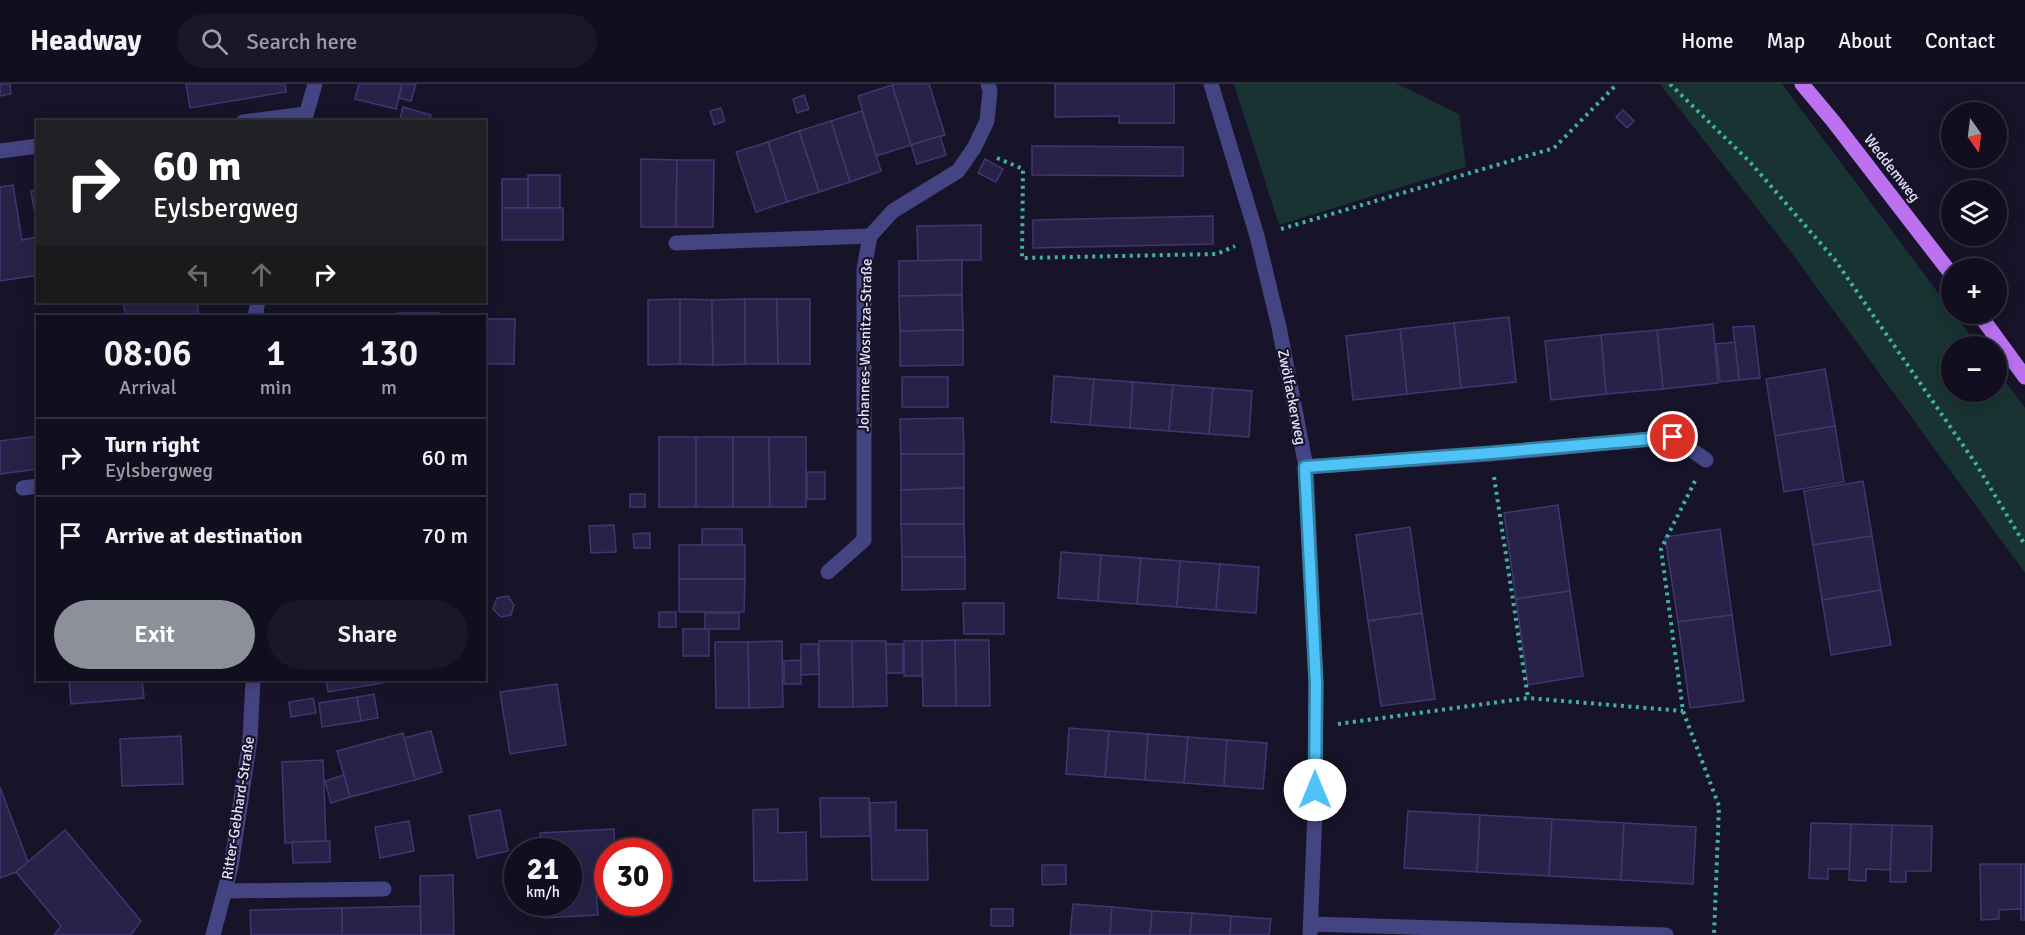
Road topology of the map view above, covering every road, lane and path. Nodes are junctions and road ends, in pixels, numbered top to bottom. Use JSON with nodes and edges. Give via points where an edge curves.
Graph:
{"nodes":[{"id":1,"x":315,"y":84,"type":"edge"},
{"id":2,"x":988,"y":84,"type":"edge"},
{"id":3,"x":1211,"y":84,"type":"edge"},
{"id":4,"x":1617,"y":84,"type":"edge"},
{"id":5,"x":1670,"y":84,"type":"edge"},
{"id":6,"x":1802,"y":84,"type":"edge"},
{"id":7,"x":305,"y":118,"type":"edge"},
{"id":8,"x":274,"y":120,"type":"edge"},
{"id":9,"x":36,"y":146,"type":"edge"},
{"id":10,"x":974,"y":148,"type":"junction"},
{"id":11,"x":0,"y":151,"type":"edge"},
{"id":12,"x":870,"y":236,"type":"junction"},
{"id":13,"x":1257,"y":236,"type":"junction"},
{"id":14,"x":676,"y":243,"type":"dead end"},
{"id":15,"x":1941,"y":261,"type":"edge"},
{"id":16,"x":1986,"y":324,"type":"edge"},
{"id":17,"x":2025,"y":377,"type":"edge"},
{"id":18,"x":1491,"y":453,"type":"junction"},
{"id":19,"x":1706,"y":460,"type":"joint"},
{"id":20,"x":1305,"y":467,"type":"junction"},
{"id":21,"x":2025,"y":545,"type":"edge"},
{"id":22,"x":828,"y":572,"type":"dead end"},
{"id":23,"x":253,"y":681,"type":"edge"},
{"id":24,"x":1527,"y":698,"type":"junction"},
{"id":25,"x":1683,"y":711,"type":"junction"},
{"id":26,"x":1315,"y":727,"type":"junction"},
{"id":27,"x":384,"y":889,"type":"dead end"},
{"id":28,"x":225,"y":891,"type":"junction"},
{"id":29,"x":1311,"y":929,"type":"edge"},
{"id":30,"x":213,"y":935,"type":"edge"},
{"id":31,"x":1666,"y":935,"type":"edge"},
{"id":32,"x":1714,"y":935,"type":"edge"}],
"edges":[{"from":1,"to":7,"type":"street"},
{"from":2,"to":10,"type":"street","via":[[987,121]]},
{"from":3,"to":13,"type":"street","name":"Zwölfackerweg"},
{"from":4,"to":13,"type":"path","via":[[1554,148]]},
{"from":5,"to":21,"type":"path","via":[[1750,162],[1835,260],[1976,464]]},
{"from":6,"to":15,"type":"main road","name":"Weddemweg"},
{"from":7,"to":8,"type":"street"},
{"from":9,"to":11,"type":"street"},
{"from":10,"to":12,"type":"street","via":[[958,171],[893,211]]},
{"from":10,"to":13,"type":"path","via":[[1023,169],[1022,258],[1217,254]]},
{"from":12,"to":14,"type":"street"},
{"from":12,"to":22,"type":"street","name":"Johannes-Wosnitza-Straße","via":[[863,288],[864,540]]},
{"from":13,"to":20,"type":"street","name":"Zwölfackerweg","via":[[1279,327]]},
{"from":16,"to":17,"type":"main road"},
{"from":18,"to":19,"type":"street","via":[[1673,437]]},
{"from":18,"to":20,"type":"street"},
{"from":18,"to":24,"type":"path"},
{"from":19,"to":25,"type":"path","via":[[1660,549]]},
{"from":20,"to":26,"type":"street","name":"Zwölfackerweg"},
{"from":23,"to":28,"type":"street","name":"Ritter-Gebhard-Straße","via":[[250,739]]},
{"from":24,"to":25,"type":"path"},
{"from":24,"to":26,"type":"path"},
{"from":25,"to":32,"type":"path","via":[[1719,806]]},
{"from":26,"to":29,"type":"street","name":"Zwölfackerweg"},
{"from":27,"to":28,"type":"street"},
{"from":28,"to":30,"type":"street","name":"Ritter-Gebhard-Straße"},
{"from":29,"to":31,"type":"street"}]}
